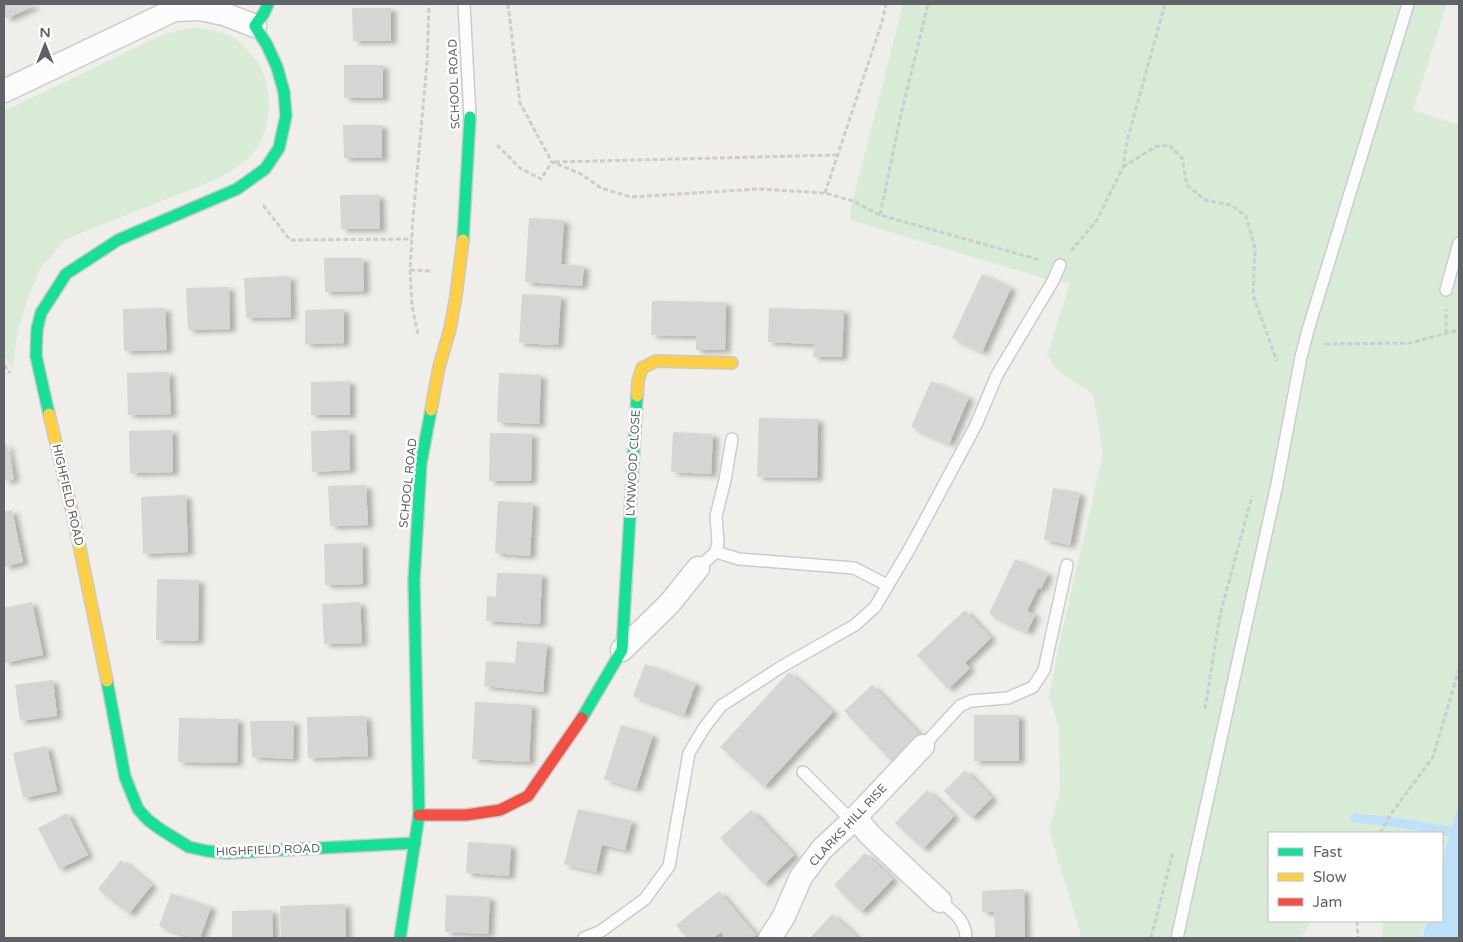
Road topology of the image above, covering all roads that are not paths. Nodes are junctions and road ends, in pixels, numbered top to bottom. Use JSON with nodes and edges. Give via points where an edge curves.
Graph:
{"nodes":[{"id":1,"x":268,"y":4,"type":"edge"},
{"id":2,"x":464,"y":4,"type":"edge"},
{"id":3,"x":1408,"y":4,"type":"edge"},
{"id":4,"x":256,"y":26,"type":"junction"},
{"id":5,"x":4,"y":91,"type":"edge"},
{"id":6,"x":470,"y":117,"type":"joint"},
{"id":7,"x":1459,"y":243,"type":"edge"},
{"id":8,"x":1060,"y":265,"type":"road end"},
{"id":9,"x":1446,"y":290,"type":"dead end"},
{"id":10,"x":732,"y":363,"type":"dead end"},
{"id":11,"x":732,"y":439,"type":"dead end"},
{"id":12,"x":716,"y":552,"type":"junction"},
{"id":13,"x":1067,"y":565,"type":"dead end"},
{"id":14,"x":698,"y":568,"type":"joint"},
{"id":15,"x":888,"y":585,"type":"junction"},
{"id":16,"x":622,"y":650,"type":"junction"},
{"id":17,"x":922,"y":746,"type":"joint"},
{"id":18,"x":803,"y":772,"type":"dead end"},
{"id":19,"x":418,"y":815,"type":"junction"},
{"id":20,"x":853,"y":819,"type":"junction"},
{"id":21,"x":415,"y":843,"type":"junction"},
{"id":22,"x":940,"y":901,"type":"joint"},
{"id":23,"x":400,"y":938,"type":"edge"},
{"id":24,"x":584,"y":938,"type":"edge"},
{"id":25,"x":770,"y":938,"type":"edge"},
{"id":26,"x":966,"y":938,"type":"edge"},
{"id":27,"x":1177,"y":938,"type":"edge"}],
"edges":[{"from":1,"to":4,"type":"street"},
{"from":2,"to":6,"type":"lane","name":"SCHOOL ROAD"},
{"from":3,"to":27,"type":"lane","bridge":true,"via":[[1301,357]]},
{"from":4,"to":5,"type":"street","via":[[200,8],[174,10]]},
{"from":4,"to":21,"type":"street","name":"HIGHFIELD ROAD","via":[[277,67],[284,92],[286,116],[279,148],[265,169],[237,188],[118,240],[66,274],[41,312],[36,356],[101,647],[125,777],[138,809],[160,830],[189,847],[207,851],[237,853]]},
{"from":6,"to":19,"type":"street","name":"SCHOOL ROAD","via":[[464,232],[456,296],[421,463],[414,581]]},
{"from":7,"to":9,"type":"lane"},
{"from":8,"to":15,"type":"lane","via":[[997,375],[976,425]]},
{"from":10,"to":16,"type":"street","name":"LYNWOOD CLOSE","via":[[656,361],[642,368],[638,381]]},
{"from":11,"to":12,"type":"lane","via":[[716,516]]},
{"from":12,"to":14,"type":"lane"},
{"from":12,"to":15,"type":"lane","via":[[739,559],[854,568]]},
{"from":13,"to":17,"type":"lane","via":[[1044,670],[1033,687],[1008,698],[971,701],[960,706]]},
{"from":14,"to":16,"type":"street","name":"LYNWOOD CLOSE","via":[[670,603]]},
{"from":15,"to":24,"type":"lane","via":[[875,607],[855,625],[780,667],[721,706],[689,753],[669,866],[645,899],[601,931]]},
{"from":16,"to":19,"type":"street","name":"LYNWOOD CLOSE","via":[[580,721],[528,796],[500,810],[466,815]]},
{"from":17,"to":20,"type":"street","name":"CLARKS HILL RISE"},
{"from":18,"to":20,"type":"lane"},
{"from":19,"to":21,"type":"street","name":"SCHOOL ROAD"},
{"from":20,"to":22,"type":"street"},
{"from":20,"to":25,"type":"street","name":"CLARKS HILL RISE","via":[[822,849],[801,877],[783,918]]},
{"from":21,"to":23,"type":"street","name":"SCHOOL ROAD"},
{"from":22,"to":26,"type":"lane","via":[[958,916]]}]}
